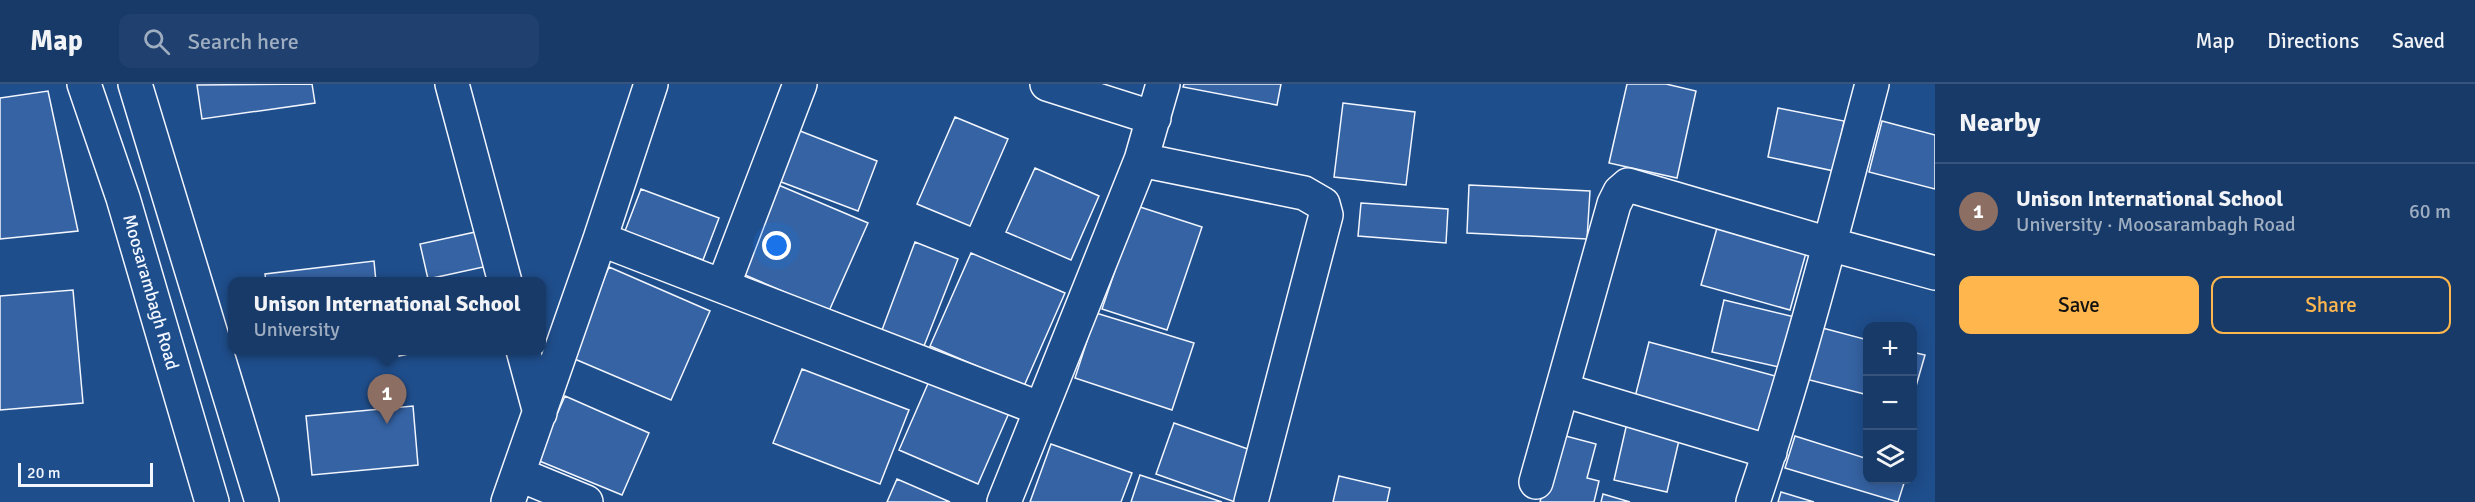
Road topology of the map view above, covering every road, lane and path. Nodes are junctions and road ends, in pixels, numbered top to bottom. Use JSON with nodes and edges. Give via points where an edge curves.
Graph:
{"nodes":[{"id":1,"x":84,"y":84,"type":"edge"},
{"id":2,"x":135,"y":84,"type":"edge"},
{"id":3,"x":452,"y":84,"type":"edge"},
{"id":4,"x":651,"y":84,"type":"edge"},
{"id":5,"x":800,"y":84,"type":"edge"},
{"id":6,"x":1047,"y":84,"type":"edge"},
{"id":7,"x":1162,"y":84,"type":"edge"},
{"id":8,"x":1872,"y":84,"type":"edge"},
{"id":9,"x":1154,"y":118,"type":"junction"},
{"id":10,"x":1141,"y":160,"type":"junction"},
{"id":11,"x":600,"y":239,"type":"junction"},
{"id":12,"x":1829,"y":244,"type":"junction"},
{"id":13,"x":1935,"y":273,"type":"edge"},
{"id":14,"x":504,"y":277,"type":"edge"},
{"id":15,"x":723,"y":286,"type":"junction"},
{"id":16,"x":524,"y":355,"type":"edge"},
{"id":17,"x":1563,"y":390,"type":"junction"},
{"id":18,"x":1041,"y":409,"type":"junction"},
{"id":19,"x":540,"y":413,"type":"junction"},
{"id":20,"x":1770,"y":452,"type":"junction"},
{"id":21,"x":1536,"y":482,"type":"dead end"},
{"id":22,"x":513,"y":488,"type":"edge"},
{"id":23,"x":212,"y":502,"type":"edge"},
{"id":24,"x":262,"y":502,"type":"edge"},
{"id":25,"x":586,"y":502,"type":"edge"},
{"id":26,"x":1004,"y":502,"type":"edge"},
{"id":27,"x":1251,"y":502,"type":"edge"},
{"id":28,"x":1753,"y":502,"type":"edge"}],
"edges":[{"from":1,"to":23,"type":"street","name":"Moosarambagh Road","via":[[123,198]]},
{"from":2,"to":24,"type":"street"},
{"from":3,"to":14,"type":"street"},
{"from":4,"to":11,"type":"street"},
{"from":5,"to":15,"type":"street"},
{"from":6,"to":9,"type":"street"},
{"from":7,"to":9,"type":"street"},
{"from":8,"to":12,"type":"street"},
{"from":9,"to":10,"type":"street"},
{"from":10,"to":18,"type":"street"},
{"from":10,"to":27,"type":"street","via":[[1304,193],[1323,204],[1326,215]]},
{"from":11,"to":15,"type":"street"},
{"from":11,"to":19,"type":"street"},
{"from":12,"to":13,"type":"street"},
{"from":12,"to":17,"type":"street","via":[[1628,185],[1614,204]]},
{"from":12,"to":20,"type":"street"},
{"from":15,"to":18,"type":"street"},
{"from":16,"to":19,"type":"street"},
{"from":17,"to":20,"type":"street"},
{"from":17,"to":21,"type":"street"},
{"from":18,"to":26,"type":"street"},
{"from":19,"to":22,"type":"street"},
{"from":20,"to":28,"type":"street"},
{"from":22,"to":25,"type":"street"}]}
